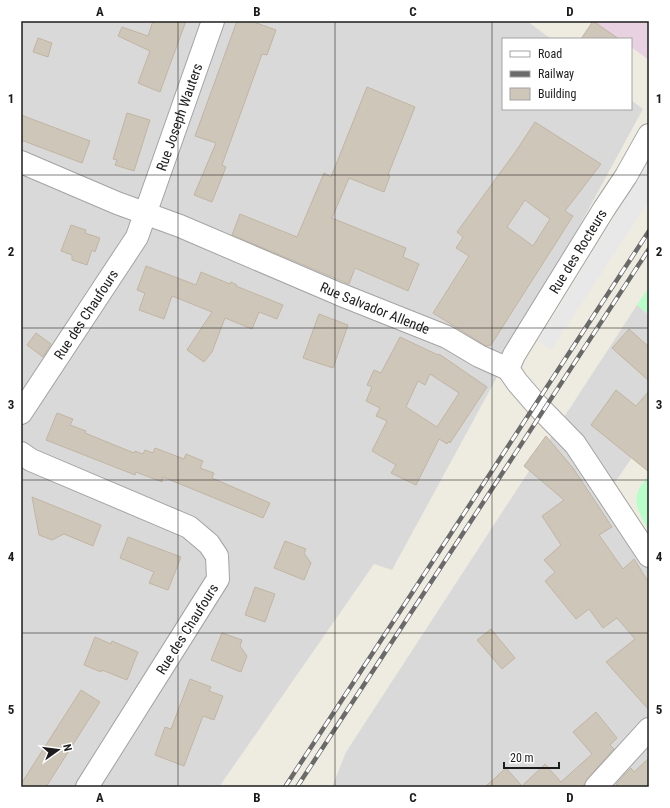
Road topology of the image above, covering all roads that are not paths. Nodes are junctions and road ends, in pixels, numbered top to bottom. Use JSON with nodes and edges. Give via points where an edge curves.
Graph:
{"nodes":[{"id":1,"x":213,"y":21,"type":"edge"},
{"id":2,"x":649,"y":135,"type":"edge"},
{"id":3,"x":21,"y":162,"type":"edge"},
{"id":4,"x":147,"y":214,"type":"junction"},
{"id":5,"x":508,"y":368,"type":"junction"},
{"id":6,"x":21,"y":413,"type":"edge"},
{"id":7,"x":21,"y":453,"type":"edge"},
{"id":8,"x":649,"y":556,"type":"edge"},
{"id":9,"x":649,"y":729,"type":"edge"},
{"id":10,"x":87,"y":787,"type":"edge"},
{"id":11,"x":596,"y":787,"type":"edge"}],
"edges":[{"from":1,"to":4,"type":"street","name":"Rue Joseph Wauters"},
{"from":2,"to":5,"type":"street","name":"Rue des Rocteurs"},
{"from":3,"to":4,"type":"street","name":"Rue Salvador Allende"},
{"from":4,"to":5,"type":"street","name":"Rue Salvador Allende","via":[[447,337],[479,356]]},
{"from":4,"to":6,"type":"street","name":"Rue des Chaufours","via":[[137,237]]},
{"from":5,"to":8,"type":"street","via":[[536,404],[575,444]]},
{"from":7,"to":10,"type":"street","name":"Rue des Chaufours","via":[[31,460],[189,527],[209,544],[217,556],[218,579]]},
{"from":9,"to":11,"type":"street"}]}
